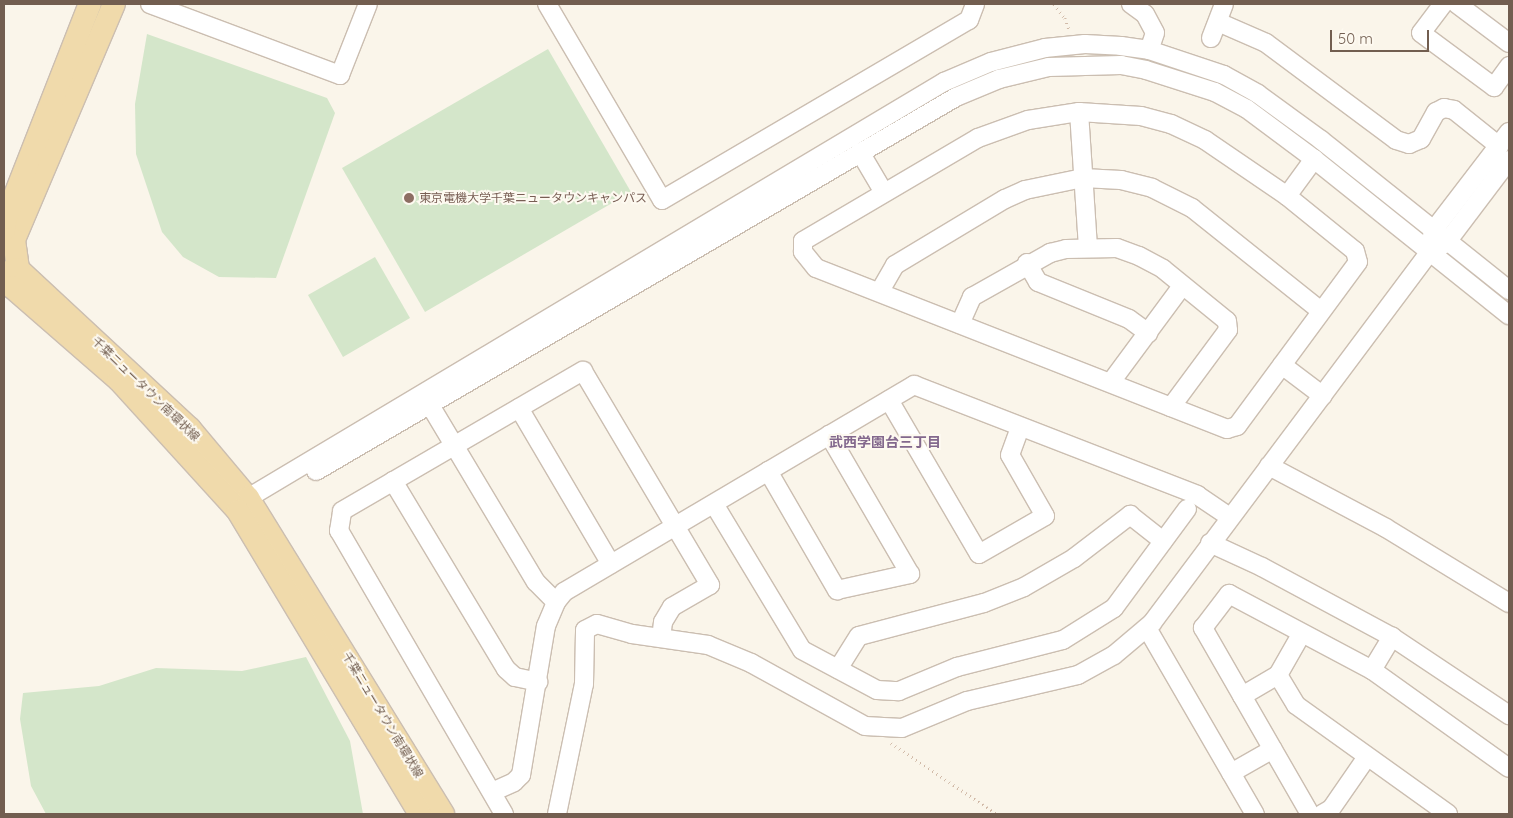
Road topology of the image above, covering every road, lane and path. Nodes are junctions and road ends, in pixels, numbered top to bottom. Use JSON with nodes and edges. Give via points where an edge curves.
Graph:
{"nodes":[{"id":1,"x":90,"y":4,"type":"edge"},
{"id":2,"x":114,"y":4,"type":"edge"},
{"id":3,"x":150,"y":4,"type":"edge"},
{"id":4,"x":368,"y":4,"type":"edge"},
{"id":5,"x":547,"y":4,"type":"edge"},
{"id":6,"x":975,"y":4,"type":"edge"},
{"id":7,"x":1054,"y":4,"type":"edge"},
{"id":8,"x":1131,"y":4,"type":"edge"},
{"id":9,"x":1224,"y":4,"type":"edge"},
{"id":10,"x":1443,"y":4,"type":"edge"},
{"id":11,"x":1457,"y":4,"type":"edge"},
{"id":12,"x":1218,"y":22,"type":"junction"},
{"id":13,"x":1069,"y":29,"type":"dead end"},
{"id":14,"x":1212,"y":38,"type":"dead end"},
{"id":15,"x":1509,"y":43,"type":"edge"},
{"id":16,"x":1149,"y":50,"type":"junction"},
{"id":17,"x":1509,"y":66,"type":"edge"},
{"id":18,"x":1079,"y":112,"type":"junction"},
{"id":19,"x":1506,"y":146,"type":"edge"},
{"id":20,"x":860,"y":152,"type":"junction"},
{"id":21,"x":1314,"y":159,"type":"junction"},
{"id":22,"x":1084,"y":178,"type":"junction"},
{"id":23,"x":883,"y":191,"type":"junction"},
{"id":24,"x":1286,"y":196,"type":"junction"},
{"id":25,"x":4,"y":230,"type":"edge"},
{"id":26,"x":1433,"y":231,"type":"junction"},
{"id":27,"x":1447,"y":242,"type":"junction"},
{"id":28,"x":1088,"y":247,"type":"junction"},
{"id":29,"x":1430,"y":253,"type":"junction"},
{"id":30,"x":1027,"y":263,"type":"junction"},
{"id":31,"x":8,"y":274,"type":"edge"},
{"id":32,"x":1182,"y":286,"type":"junction"},
{"id":33,"x":1509,"y":290,"type":"edge"},
{"id":34,"x":880,"y":292,"type":"junction"},
{"id":35,"x":1321,"y":311,"type":"junction"},
{"id":36,"x":1509,"y":316,"type":"edge"},
{"id":37,"x":960,"y":324,"type":"junction"},
{"id":38,"x":1148,"y":333,"type":"junction"},
{"id":39,"x":1282,"y":365,"type":"junction"},
{"id":40,"x":1111,"y":382,"type":"junction"},
{"id":41,"x":1323,"y":396,"type":"junction"},
{"id":42,"x":426,"y":399,"type":"junction"},
{"id":43,"x":889,"y":400,"type":"junction"},
{"id":44,"x":1172,"y":407,"type":"junction"},
{"id":45,"x":519,"y":408,"type":"junction"},
{"id":46,"x":1020,"y":427,"type":"junction"},
{"id":47,"x":829,"y":435,"type":"junction"},
{"id":48,"x":454,"y":446,"type":"junction"},
{"id":49,"x":1269,"y":466,"type":"junction"},
{"id":50,"x":768,"y":472,"type":"junction"},
{"id":51,"x":393,"y":482,"type":"junction"},
{"id":52,"x":714,"y":504,"type":"junction"},
{"id":53,"x":247,"y":505,"type":"junction"},
{"id":54,"x":1187,"y":510,"type":"dead end"},
{"id":55,"x":1230,"y":517,"type":"junction"},
{"id":56,"x":675,"y":527,"type":"junction"},
{"id":57,"x":1163,"y":541,"type":"junction"},
{"id":58,"x":1210,"y":543,"type":"junction"},
{"id":59,"x":612,"y":564,"type":"junction"},
{"id":60,"x":556,"y":602,"type":"junction"},
{"id":61,"x":1509,"y":603,"type":"edge"},
{"id":62,"x":1147,"y":628,"type":"junction"},
{"id":63,"x":1302,"y":633,"type":"junction"},
{"id":64,"x":1392,"y":636,"type":"junction"},
{"id":65,"x":661,"y":638,"type":"junction"},
{"id":66,"x":838,"y":669,"type":"junction"},
{"id":67,"x":1372,"y":670,"type":"junction"},
{"id":68,"x":1278,"y":675,"type":"junction"},
{"id":69,"x":538,"y":682,"type":"junction"},
{"id":70,"x":1242,"y":696,"type":"junction"},
{"id":71,"x":1509,"y":716,"type":"edge"},
{"id":72,"x":890,"y":742,"type":"dead end"},
{"id":73,"x":1273,"y":749,"type":"junction"},
{"id":74,"x":1368,"y":757,"type":"junction"},
{"id":75,"x":1509,"y":768,"type":"edge"},
{"id":76,"x":1231,"y":773,"type":"junction"},
{"id":77,"x":492,"y":792,"type":"junction"},
{"id":78,"x":420,"y":814,"type":"edge"},
{"id":79,"x":443,"y":814,"type":"edge"},
{"id":80,"x":504,"y":814,"type":"edge"},
{"id":81,"x":557,"y":814,"type":"edge"},
{"id":82,"x":997,"y":814,"type":"edge"},
{"id":83,"x":1255,"y":814,"type":"edge"},
{"id":84,"x":1310,"y":814,"type":"edge"},
{"id":85,"x":1322,"y":814,"type":"edge"},
{"id":86,"x":1448,"y":814,"type":"edge"}],
"edges":[{"from":1,"to":25,"type":"main road"},
{"from":2,"to":31,"type":"main road","name":"千葉ニュータウン南環状線","via":[[14,240]]},
{"from":3,"to":4,"type":"street","via":[[340,75]]},
{"from":5,"to":6,"type":"street","via":[[662,200],[969,20]]},
{"from":7,"to":13,"type":"path"},
{"from":8,"to":16,"type":"street","via":[[1145,14],[1155,33]]},
{"from":9,"to":12,"type":"street"},
{"from":10,"to":17,"type":"street","via":[[1421,33],[1494,87]]},
{"from":11,"to":15,"type":"street"},
{"from":12,"to":14,"type":"street"},
{"from":12,"to":19,"type":"street","via":[[1266,43],[1396,140],[1409,144],[1421,139],[1436,112],[1444,108],[1454,110]]},
{"from":16,"to":26,"type":"street","via":[[1224,75],[1258,94]]},
{"from":16,"to":42,"type":"street","via":[[1085,44],[1045,48],[991,62],[944,82]]},
{"from":18,"to":22,"type":"street"},
{"from":18,"to":23,"type":"street","via":[[1000,128]]},
{"from":18,"to":24,"type":"street","via":[[1141,116],[1171,124],[1233,156]]},
{"from":19,"to":26,"type":"street"},
{"from":19,"to":27,"type":"street"},
{"from":20,"to":21,"type":"street","via":[[978,86],[1027,71],[1088,64],[1146,70],[1215,92],[1247,109]]},
{"from":20,"to":23,"type":"street"},
{"from":20,"to":42,"type":"street"},
{"from":21,"to":24,"type":"street"},
{"from":21,"to":29,"type":"street"},
{"from":22,"to":28,"type":"street"},
{"from":22,"to":34,"type":"street","via":[[1025,190],[1004,199],[895,265]]},
{"from":22,"to":35,"type":"street","via":[[1121,180],[1152,188],[1192,208]]},
{"from":23,"to":34,"type":"street","via":[[804,240],[803,252],[816,268]]},
{"from":24,"to":35,"type":"street","via":[[1355,251],[1358,262]]},
{"from":26,"to":27,"type":"street"},
{"from":26,"to":29,"type":"street"},
{"from":27,"to":29,"type":"street"},
{"from":27,"to":33,"type":"street"},
{"from":28,"to":30,"type":"street","via":[[1066,248]]},
{"from":28,"to":32,"type":"street","via":[[1117,248],[1140,256],[1163,269]]},
{"from":29,"to":36,"type":"street"},
{"from":29,"to":41,"type":"street"},
{"from":30,"to":37,"type":"street","via":[[972,297]]},
{"from":30,"to":38,"type":"street","via":[[1038,282],[1129,319]]},
{"from":31,"to":53,"type":"main road","name":"千葉ニュータウン南環状線","via":[[12,287],[119,380]]},
{"from":32,"to":38,"type":"street"},
{"from":32,"to":44,"type":"street","via":[[1227,320],[1228,330]]},
{"from":34,"to":37,"type":"street"},
{"from":35,"to":39,"type":"street"},
{"from":37,"to":40,"type":"street"},
{"from":38,"to":40,"type":"street"},
{"from":39,"to":41,"type":"street"},
{"from":39,"to":44,"type":"street","via":[[1237,426],[1227,429]]},
{"from":40,"to":44,"type":"street"},
{"from":41,"to":49,"type":"street"},
{"from":42,"to":48,"type":"street"},
{"from":42,"to":53,"type":"street"},
{"from":43,"to":46,"type":"street","via":[[914,385]]},
{"from":43,"to":46,"type":"street","via":[[979,554],[1045,516],[1010,455]]},
{"from":43,"to":47,"type":"street"},
{"from":45,"to":48,"type":"street"},
{"from":45,"to":56,"type":"street","via":[[583,371]]},
{"from":45,"to":59,"type":"street"},
{"from":46,"to":55,"type":"street","via":[[1197,495]]},
{"from":47,"to":50,"type":"street"},
{"from":47,"to":50,"type":"street","via":[[910,574],[837,590]]},
{"from":48,"to":51,"type":"street"},
{"from":48,"to":60,"type":"street","via":[[536,582]]},
{"from":49,"to":55,"type":"street"},
{"from":49,"to":61,"type":"street","via":[[1386,528]]},
{"from":50,"to":52,"type":"street"},
{"from":51,"to":69,"type":"street","via":[[506,669],[515,677]]},
{"from":51,"to":77,"type":"street","via":[[342,511],[339,531]]},
{"from":52,"to":56,"type":"street"},
{"from":52,"to":66,"type":"street","via":[[802,650]]},
{"from":53,"to":78,"type":"main road","name":"千葉ニュータウン南環状線"},
{"from":53,"to":79,"type":"main road","name":"千葉ニュータウン南環状線"},
{"from":54,"to":57,"type":"street"},
{"from":55,"to":58,"type":"street"},
{"from":56,"to":59,"type":"street"},
{"from":56,"to":65,"type":"street","via":[[710,586],[672,607],[663,622]]},
{"from":57,"to":66,"type":"street","via":[[1114,608],[1063,640],[957,666],[899,691],[877,690]]},
{"from":57,"to":66,"type":"street","via":[[1130,515],[1074,558],[1024,587],[984,603],[859,636]]},
{"from":58,"to":62,"type":"street"},
{"from":58,"to":64,"type":"street"},
{"from":59,"to":60,"type":"street","via":[[564,592]]},
{"from":60,"to":69,"type":"street","via":[[546,626]]},
{"from":62,"to":65,"type":"street","via":[[1121,649],[1078,675],[967,701],[902,728],[865,726],[751,663],[708,645]]},
{"from":62,"to":76,"type":"street"},
{"from":63,"to":67,"type":"street"},
{"from":63,"to":68,"type":"street"},
{"from":63,"to":70,"type":"street","via":[[1229,594],[1203,628]]},
{"from":64,"to":67,"type":"street"},
{"from":64,"to":71,"type":"street"},
{"from":65,"to":81,"type":"street","via":[[597,624],[585,630],[584,684]]},
{"from":67,"to":75,"type":"street"},
{"from":68,"to":70,"type":"street"},
{"from":68,"to":74,"type":"street","via":[[1296,705]]},
{"from":69,"to":77,"type":"street","via":[[521,775]]},
{"from":70,"to":73,"type":"street"},
{"from":72,"to":82,"type":"path"},
{"from":73,"to":76,"type":"street"},
{"from":73,"to":84,"type":"street"},
{"from":74,"to":85,"type":"street","via":[[1331,809]]},
{"from":74,"to":86,"type":"street"},
{"from":76,"to":83,"type":"street"},
{"from":77,"to":80,"type":"street"}]}
